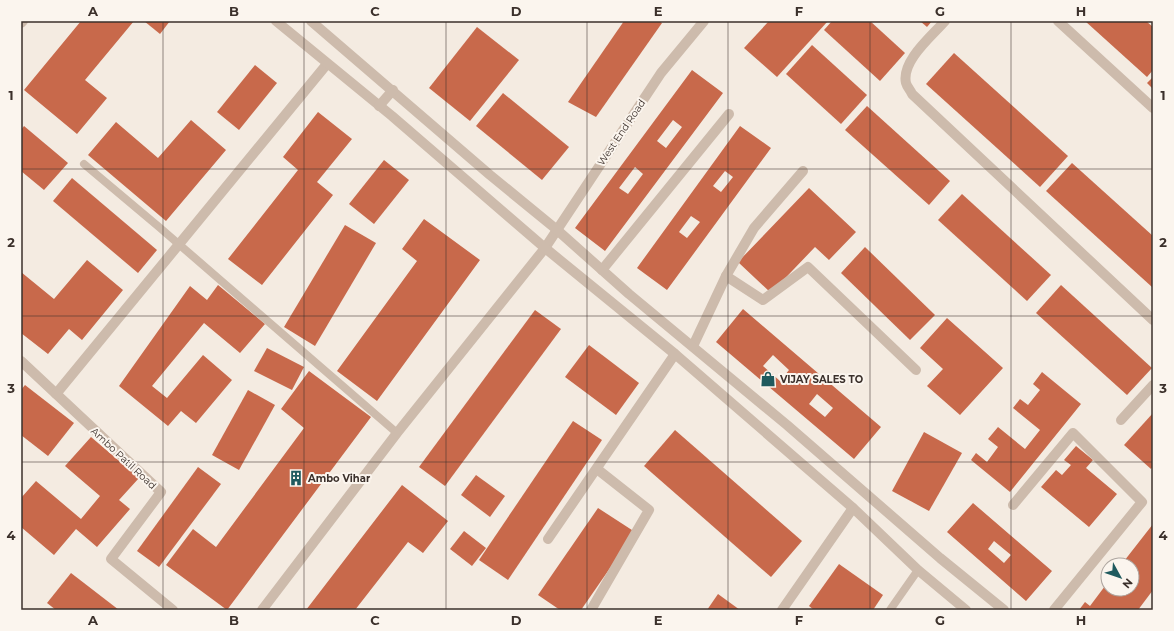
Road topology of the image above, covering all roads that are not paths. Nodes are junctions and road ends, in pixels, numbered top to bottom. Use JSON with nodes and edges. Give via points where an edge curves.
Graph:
{"nodes":[{"id":1,"x":276,"y":21,"type":"edge"},
{"id":2,"x":311,"y":21,"type":"edge"},
{"id":3,"x":704,"y":21,"type":"edge"},
{"id":4,"x":945,"y":21,"type":"edge"},
{"id":5,"x":1058,"y":21,"type":"edge"},
{"id":6,"x":327,"y":64,"type":"junction"},
{"id":7,"x":393,"y":90,"type":"junction"},
{"id":8,"x":379,"y":106,"type":"junction"},
{"id":9,"x":1153,"y":108,"type":"edge"},
{"id":10,"x":729,"y":114,"type":"dead end"},
{"id":11,"x":84,"y":164,"type":"dead end"},
{"id":12,"x":803,"y":171,"type":"dead end"},
{"id":13,"x":556,"y":229,"type":"junction"},
{"id":14,"x":179,"y":245,"type":"junction"},
{"id":15,"x":545,"y":248,"type":"junction"},
{"id":16,"x":602,"y":270,"type":"junction"},
{"id":17,"x":726,"y":276,"type":"junction"},
{"id":18,"x":1153,"y":320,"type":"edge"},
{"id":19,"x":693,"y":346,"type":"junction"},
{"id":20,"x":675,"y":354,"type":"junction"},
{"id":21,"x":21,"y":361,"type":"edge"},
{"id":22,"x":916,"y":370,"type":"dead end"},
{"id":23,"x":1153,"y":385,"type":"edge"},
{"id":24,"x":56,"y":394,"type":"junction"},
{"id":25,"x":1121,"y":420,"type":"dead end"},
{"id":26,"x":397,"y":433,"type":"junction"},
{"id":27,"x":597,"y":469,"type":"junction"},
{"id":28,"x":1013,"y":504,"type":"dead end"},
{"id":29,"x":853,"y":508,"type":"junction"},
{"id":30,"x":548,"y":539,"type":"dead end"},
{"id":31,"x":918,"y":570,"type":"junction"},
{"id":32,"x":173,"y":610,"type":"edge"},
{"id":33,"x":262,"y":610,"type":"edge"},
{"id":34,"x":591,"y":610,"type":"edge"},
{"id":35,"x":782,"y":610,"type":"edge"},
{"id":36,"x":890,"y":610,"type":"edge"},
{"id":37,"x":966,"y":610,"type":"edge"},
{"id":38,"x":1004,"y":610,"type":"edge"},
{"id":39,"x":1054,"y":610,"type":"edge"}],
"edges":[{"from":1,"to":6,"type":"street"},
{"from":2,"to":7,"type":"street"},
{"from":3,"to":13,"type":"street","name":"West End Road","via":[[661,72]]},
{"from":4,"to":18,"type":"street","via":[[910,60],[906,83],[912,94]]},
{"from":5,"to":9,"type":"street"},
{"from":6,"to":8,"type":"street"},
{"from":6,"to":14,"type":"street"},
{"from":7,"to":8,"type":"street"},
{"from":7,"to":13,"type":"street"},
{"from":8,"to":15,"type":"street"},
{"from":10,"to":16,"type":"street"},
{"from":11,"to":14,"type":"lane"},
{"from":12,"to":17,"type":"street","via":[[754,228]]},
{"from":13,"to":15,"type":"street","name":"West End Road"},
{"from":13,"to":16,"type":"street"},
{"from":14,"to":24,"type":"street"},
{"from":14,"to":26,"type":"lane"},
{"from":15,"to":20,"type":"street"},
{"from":15,"to":26,"type":"street","name":"West End Road"},
{"from":16,"to":19,"type":"street"},
{"from":17,"to":19,"type":"street"},
{"from":17,"to":22,"type":"street","via":[[763,300],[808,267]]},
{"from":19,"to":38,"type":"street"},
{"from":20,"to":27,"type":"street"},
{"from":20,"to":29,"type":"street"},
{"from":21,"to":24,"type":"street","name":"Ambo Patil Road"},
{"from":23,"to":25,"type":"street"},
{"from":24,"to":32,"type":"street","name":"Ambo Patil Road","via":[[161,492],[111,559]]},
{"from":26,"to":33,"type":"street","name":"West End Road"},
{"from":27,"to":30,"type":"street"},
{"from":27,"to":34,"type":"street","via":[[649,510]]},
{"from":28,"to":39,"type":"street","via":[[1073,433],[1142,502]]},
{"from":29,"to":31,"type":"street"},
{"from":29,"to":35,"type":"street"},
{"from":31,"to":36,"type":"lane"},
{"from":31,"to":37,"type":"street"}]}
